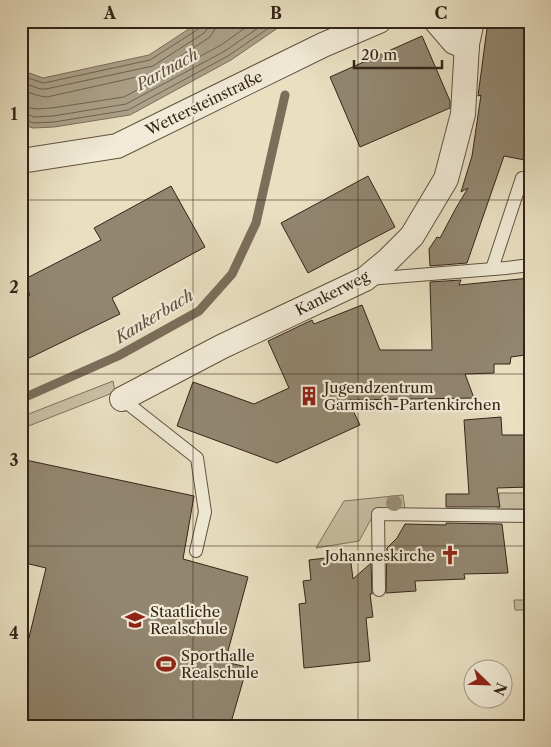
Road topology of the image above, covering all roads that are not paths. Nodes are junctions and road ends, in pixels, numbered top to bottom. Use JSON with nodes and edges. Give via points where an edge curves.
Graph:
{"nodes":[{"id":1,"x":380,"y":21,"type":"edge"},
{"id":2,"x":436,"y":21,"type":"edge"},
{"id":3,"x":472,"y":21,"type":"edge"},
{"id":4,"x":467,"y":46,"type":"junction"},
{"id":5,"x":21,"y":161,"type":"edge"},
{"id":6,"x":522,"y":178,"type":"dead end"},
{"id":7,"x":530,"y":265,"type":"edge"},
{"id":8,"x":492,"y":269,"type":"junction"},
{"id":9,"x":365,"y":279,"type":"junction"},
{"id":10,"x":122,"y":400,"type":"joint"},
{"id":11,"x":530,"y":516,"type":"edge"},
{"id":12,"x":196,"y":551,"type":"dead end"},
{"id":13,"x":379,"y":590,"type":"dead end"}],
"edges":[{"from":1,"to":5,"type":"street","name":"Wettersteinstraße","via":[[323,45],[117,146]]},
{"from":2,"to":4,"type":"street","via":[[454,42]]},
{"from":3,"to":4,"type":"street","name":"Kankerweg"},
{"from":4,"to":9,"type":"street","name":"Kankerweg","via":[[463,114],[446,179],[412,236]]},
{"from":6,"to":8,"type":"lane"},
{"from":7,"to":8,"type":"lane"},
{"from":8,"to":9,"type":"lane"},
{"from":9,"to":10,"type":"street","name":"Kankerweg","via":[[221,347]]},
{"from":10,"to":12,"type":"lane","via":[[197,458],[204,512]]},
{"from":11,"to":13,"type":"lane","via":[[378,514]]}]}
